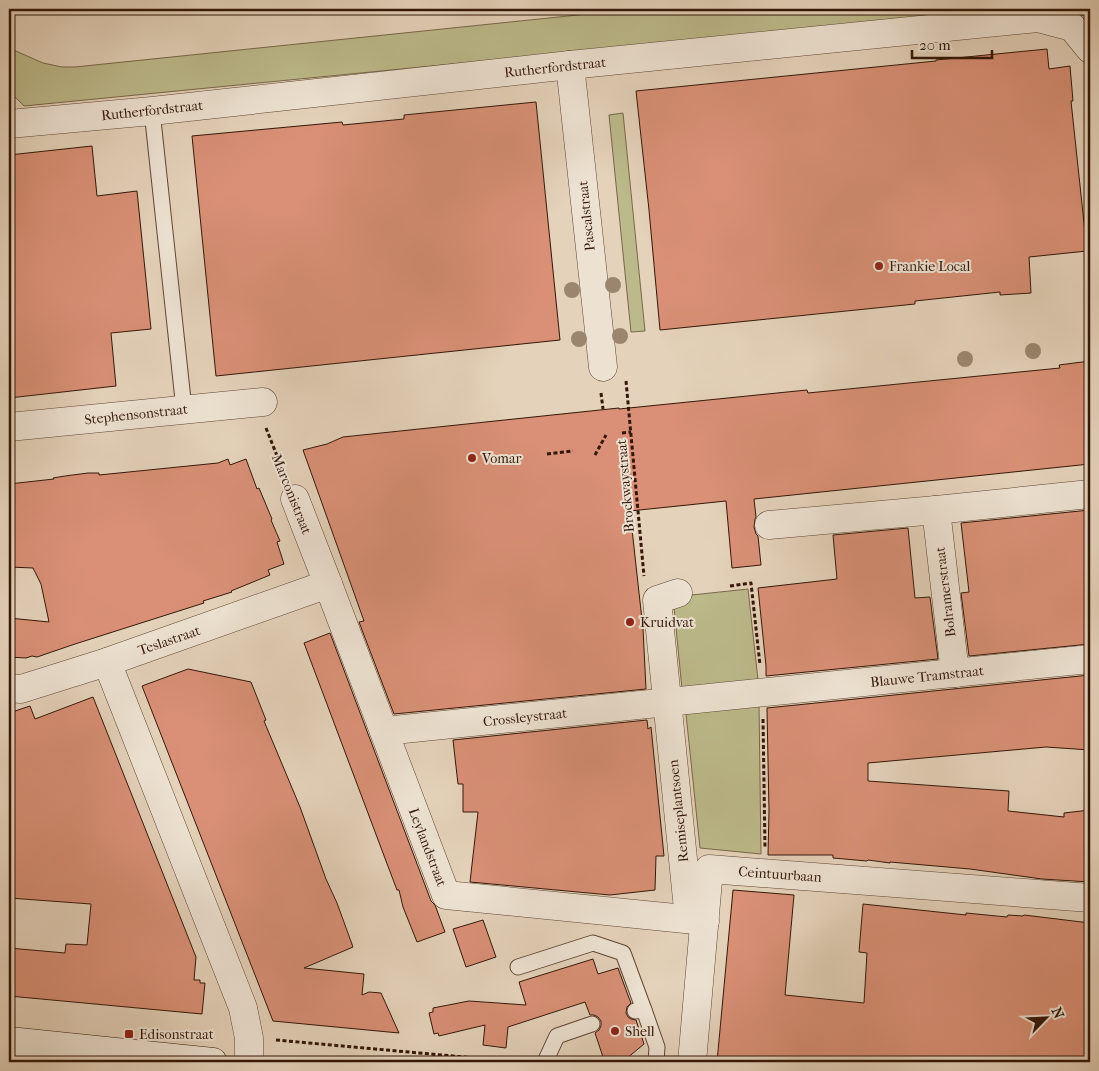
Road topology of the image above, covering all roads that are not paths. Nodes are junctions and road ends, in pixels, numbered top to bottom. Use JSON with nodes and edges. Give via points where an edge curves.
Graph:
{"nodes":[{"id":1,"x":1090,"y":48,"type":"edge"},
{"id":2,"x":570,"y":65,"type":"junction"},
{"id":3,"x":152,"y":111,"type":"junction"},
{"id":4,"x":9,"y":124,"type":"edge"},
{"id":5,"x":614,"y":371,"type":"road end"},
{"id":6,"x":262,"y":402,"type":"road end"},
{"id":7,"x":184,"y":410,"type":"junction"},
{"id":8,"x":9,"y":427,"type":"edge"},
{"id":9,"x":1090,"y":494,"type":"edge"},
{"id":10,"x":295,"y":499,"type":"road end"},
{"id":11,"x":936,"y":510,"type":"junction"},
{"id":12,"x":769,"y":526,"type":"dead end"},
{"id":13,"x":328,"y":584,"type":"junction"},
{"id":14,"x":668,"y":596,"type":"road end"},
{"id":15,"x":1090,"y":659,"type":"edge"},
{"id":16,"x":108,"y":662,"type":"junction"},
{"id":17,"x":955,"y":673,"type":"junction"},
{"id":18,"x":9,"y":688,"type":"edge"},
{"id":19,"x":667,"y":702,"type":"junction"},
{"id":20,"x":384,"y":731,"type":"junction"},
{"id":21,"x":1090,"y":898,"type":"edge"},
{"id":22,"x":697,"y":920,"type":"junction"},
{"id":23,"x":518,"y":967,"type":"dead end"},
{"id":24,"x":592,"y":1024,"type":"dead end"},
{"id":25,"x":9,"y":1041,"type":"edge"},
{"id":26,"x":213,"y":1062,"type":"edge"},
{"id":27,"x":249,"y":1062,"type":"edge"},
{"id":28,"x":545,"y":1062,"type":"edge"},
{"id":29,"x":656,"y":1062,"type":"edge"},
{"id":30,"x":692,"y":1062,"type":"edge"}],
"edges":[{"from":1,"to":2,"type":"street","name":"Rutherfordstraat","via":[[1072,27],[1038,18]]},
{"from":2,"to":3,"type":"street","name":"Rutherfordstraat"},
{"from":2,"to":5,"type":"street","name":"Pascalstraat"},
{"from":3,"to":4,"type":"street","name":"Rutherfordstraat"},
{"from":3,"to":7,"type":"lane"},
{"from":6,"to":7,"type":"street","name":"Stephensonstraat"},
{"from":7,"to":8,"type":"street","name":"Stephensonstraat"},
{"from":9,"to":11,"type":"street"},
{"from":10,"to":13,"type":"street","name":"Marconistraat"},
{"from":11,"to":12,"type":"street"},
{"from":11,"to":17,"type":"street","name":"Bolramerstraat"},
{"from":13,"to":16,"type":"street","name":"Teslastraat"},
{"from":13,"to":20,"type":"street","name":"Leylandstraat"},
{"from":14,"to":19,"type":"street","name":"Remiseplantsoen"},
{"from":15,"to":17,"type":"street","name":"Blauwe Tramstraat"},
{"from":16,"to":18,"type":"street","name":"Teslastraat","via":[[21,689]]},
{"from":16,"to":27,"type":"street","via":[[243,1008],[249,1038]]},
{"from":17,"to":19,"type":"street","name":"Blauwe Tramstraat"},
{"from":19,"to":20,"type":"street","name":"Crossleystraat"},
{"from":19,"to":22,"type":"street","name":"Remiseplantsoen"},
{"from":20,"to":22,"type":"street","name":"Leylandstraat","via":[[446,895]]},
{"from":21,"to":22,"type":"street","name":"Ceintuurbaan","via":[[709,869]]},
{"from":22,"to":30,"type":"street","name":"Ceintuurbaan"},
{"from":23,"to":29,"type":"lane","via":[[592,943],[623,953],[639,1011],[657,1047]]},
{"from":24,"to":28,"type":"lane","via":[[556,1036]]},
{"from":25,"to":26,"type":"street"}]}
